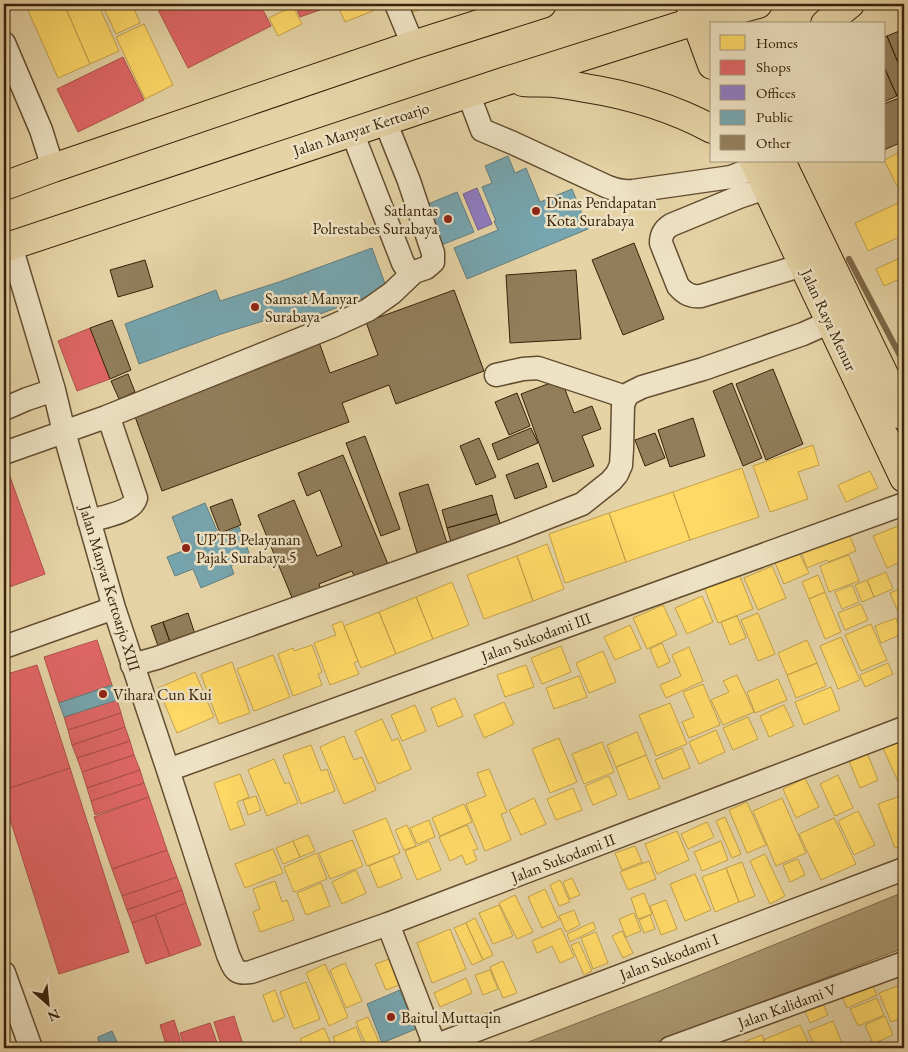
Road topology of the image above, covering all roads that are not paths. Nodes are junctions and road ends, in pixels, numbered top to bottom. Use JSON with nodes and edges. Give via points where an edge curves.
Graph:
{"nodes":[{"id":1,"x":396,"y":4,"type":"edge"},
{"id":2,"x":542,"y":4,"type":"edge"},
{"id":3,"x":758,"y":4,"type":"edge"},
{"id":4,"x":850,"y":4,"type":"edge"},
{"id":5,"x":708,"y":13,"type":"edge"},
{"id":6,"x":828,"y":22,"type":"edge"},
{"id":7,"x":710,"y":39,"type":"edge"},
{"id":8,"x":4,"y":43,"type":"edge"},
{"id":9,"x":413,"y":45,"type":"junction"},
{"id":10,"x":503,"y":82,"type":"junction"},
{"id":11,"x":468,"y":93,"type":"junction"},
{"id":12,"x":385,"y":121,"type":"junction"},
{"id":13,"x":710,"y":128,"type":"edge"},
{"id":14,"x":352,"y":132,"type":"junction"},
{"id":15,"x":53,"y":168,"type":"junction"},
{"id":16,"x":764,"y":169,"type":"edge"},
{"id":17,"x":4,"y":186,"type":"edge"},
{"id":18,"x":8,"y":247,"type":"edge"},
{"id":19,"x":803,"y":265,"type":"junction"},
{"id":20,"x":414,"y":272,"type":"junction"},
{"id":21,"x":830,"y":322,"type":"junction"},
{"id":22,"x":496,"y":375,"type":"dead end"},
{"id":23,"x":54,"y":390,"type":"junction"},
{"id":24,"x":626,"y":398,"type":"junction"},
{"id":25,"x":4,"y":409,"type":"edge"},
{"id":26,"x":904,"y":416,"type":"edge"},
{"id":27,"x":106,"y":417,"type":"junction"},
{"id":28,"x":64,"y":432,"type":"junction"},
{"id":29,"x":4,"y":454,"type":"edge"},
{"id":30,"x":904,"y":478,"type":"edge"},
{"id":31,"x":904,"y":504,"type":"edge"},
{"id":32,"x":89,"y":521,"type":"junction"},
{"id":33,"x":114,"y":608,"type":"junction"},
{"id":34,"x":4,"y":647,"type":"edge"},
{"id":35,"x":132,"y":665,"type":"junction"},
{"id":36,"x":904,"y":728,"type":"edge"},
{"id":37,"x":168,"y":770,"type":"junction"},
{"id":38,"x":904,"y":869,"type":"edge"},
{"id":39,"x":388,"y":924,"type":"junction"},
{"id":40,"x":228,"y":955,"type":"joint"},
{"id":41,"x":904,"y":964,"type":"edge"},
{"id":42,"x":4,"y":973,"type":"edge"},
{"id":43,"x":432,"y":1047,"type":"edge"},
{"id":44,"x":31,"y":1048,"type":"edge"},
{"id":45,"x":670,"y":1048,"type":"edge"}],
"edges":[{"from":1,"to":9,"type":"street"},
{"from":2,"to":9,"type":"main road"},
{"from":3,"to":5,"type":"main road","name":"Jalan Manyar Kertoarjo"},
{"from":4,"to":6,"type":"main road"},
{"from":5,"to":7,"type":"main road"},
{"from":5,"to":10,"type":"main road","name":"Jalan Manyar Kertoarjo"},
{"from":8,"to":15,"type":"street","via":[[41,130]]},
{"from":9,"to":15,"type":"main road"},
{"from":10,"to":11,"type":"main road","name":"Jalan Manyar Kertoarjo"},
{"from":10,"to":13,"type":"main road","via":[[555,83],[607,92],[654,103]]},
{"from":11,"to":12,"type":"main road","name":"Jalan Manyar Kertoarjo"},
{"from":11,"to":16,"type":"street","via":[[482,130],[615,190],[633,191]]},
{"from":12,"to":14,"type":"main road","name":"Jalan Manyar Kertoarjo"},
{"from":12,"to":20,"type":"street","via":[[433,253],[432,262]]},
{"from":14,"to":18,"type":"main road","name":"Jalan Manyar Kertoarjo"},
{"from":14,"to":20,"type":"street","via":[[403,263]]},
{"from":15,"to":17,"type":"main road"},
{"from":16,"to":19,"type":"main road","name":"Jalan Raya Menur"},
{"from":16,"to":19,"type":"street","via":[[739,197],[663,231],[661,244],[678,286],[688,295],[701,296]]},
{"from":16,"to":26,"type":"main road","name":"Jalan Raya Menur"},
{"from":18,"to":23,"type":"street","name":"Jalan Manyar Kertoarjo XIII"},
{"from":19,"to":21,"type":"main road","name":"Jalan Raya Menur"},
{"from":20,"to":27,"type":"street","via":[[368,310]]},
{"from":21,"to":24,"type":"street","via":[[803,334],[642,387]]},
{"from":21,"to":30,"type":"main road","name":"Jalan Raya Menur"},
{"from":22,"to":24,"type":"street","via":[[538,368]]},
{"from":23,"to":25,"type":"street"},
{"from":23,"to":28,"type":"street","name":"Jalan Manyar Kertoarjo XIII"},
{"from":24,"to":35,"type":"street","via":[[621,465],[611,481],[582,504]]},
{"from":27,"to":28,"type":"street"},
{"from":27,"to":32,"type":"street","via":[[136,498],[128,509]]},
{"from":28,"to":29,"type":"street"},
{"from":28,"to":32,"type":"street","name":"Jalan Manyar Kertoarjo XIII"},
{"from":31,"to":37,"type":"street","name":"Jalan Sukodami III"},
{"from":32,"to":33,"type":"street","name":"Jalan Manyar Kertoarjo XIII"},
{"from":33,"to":34,"type":"street"},
{"from":33,"to":35,"type":"street","name":"Jalan Manyar Kertoarjo XIII"},
{"from":35,"to":37,"type":"street","name":"Jalan Manyar Kertoarjo XIII"},
{"from":36,"to":39,"type":"street","name":"Jalan Sukodami II"},
{"from":37,"to":40,"type":"street","name":"Jalan Manyar Kertoarjo XIII"},
{"from":38,"to":43,"type":"street","name":"Jalan Sukodami I"},
{"from":39,"to":40,"type":"street","name":"Jalan Sukodami II","via":[[242,974]]},
{"from":39,"to":43,"type":"street","name":"Jalan Sukodami I"},
{"from":41,"to":45,"type":"street","name":"Jalan Kalidami V"},
{"from":42,"to":44,"type":"street"}]}
